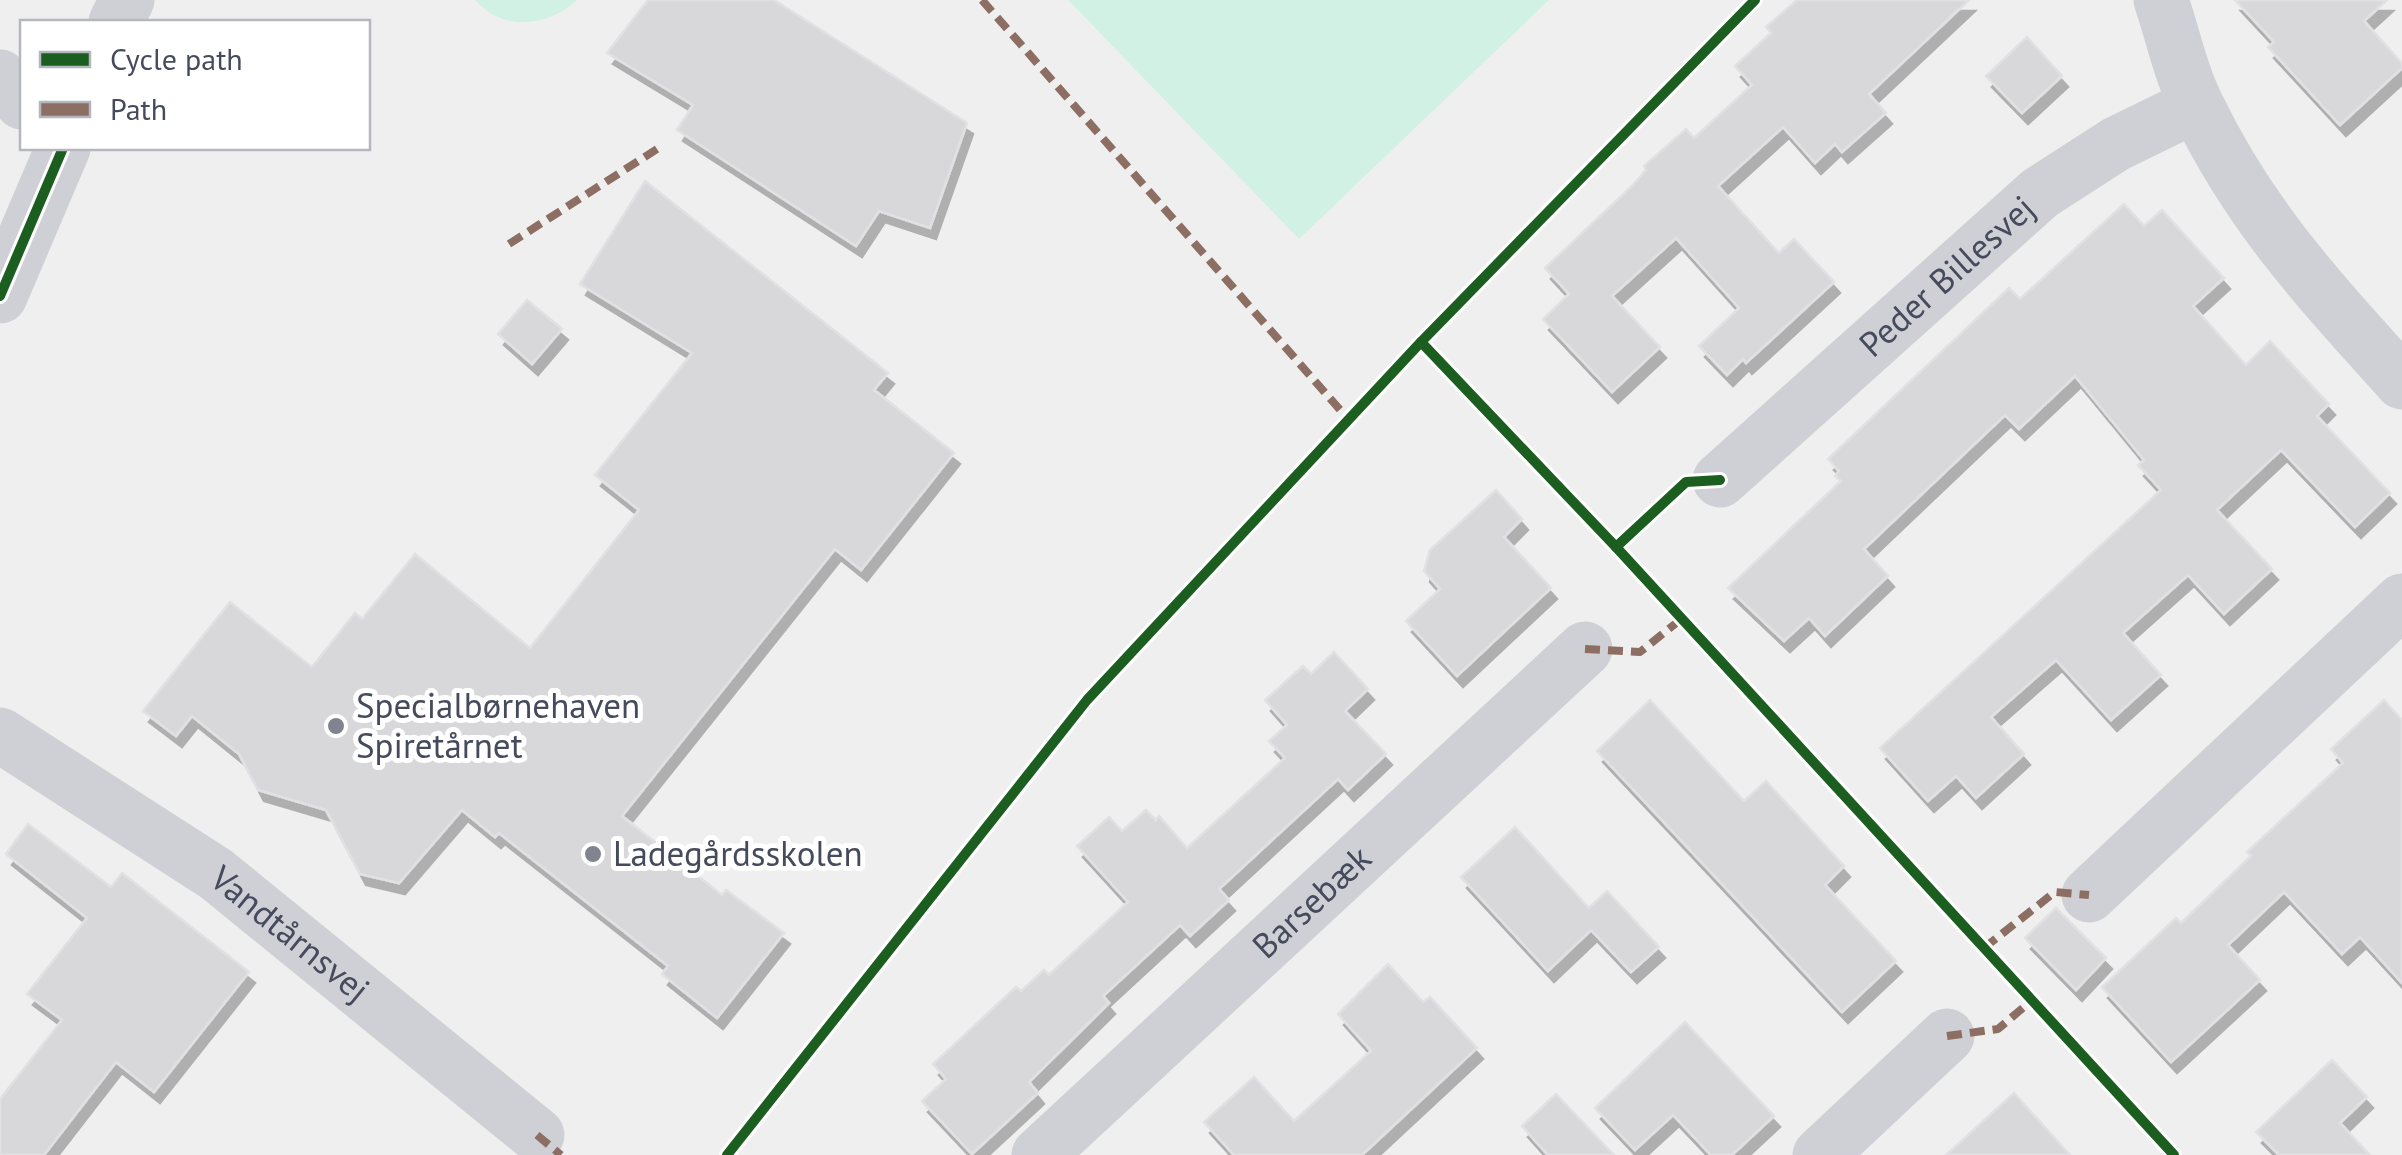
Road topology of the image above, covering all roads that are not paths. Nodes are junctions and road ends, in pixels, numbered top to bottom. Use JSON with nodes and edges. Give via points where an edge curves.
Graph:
{"nodes":[{"id":1,"x":2161,"y":0,"type":"edge"},
{"id":2,"x":0,"y":77,"type":"edge"},
{"id":3,"x":20,"y":100,"type":"edge"},
{"id":4,"x":2196,"y":105,"type":"junction"},
{"id":5,"x":62,"y":150,"type":"edge"},
{"id":6,"x":0,"y":296,"type":"edge"},
{"id":7,"x":2402,"y":382,"type":"edge"},
{"id":8,"x":1720,"y":480,"type":"dead end"},
{"id":9,"x":2402,"y":601,"type":"edge"},
{"id":10,"x":1584,"y":649,"type":"dead end"},
{"id":11,"x":10,"y":746,"type":"edge"},
{"id":12,"x":2089,"y":895,"type":"dead end"},
{"id":13,"x":1947,"y":1036,"type":"dead end"},
{"id":14,"x":536,"y":1135,"type":"dead end"},
{"id":15,"x":1040,"y":1155,"type":"edge"},
{"id":16,"x":1820,"y":1155,"type":"edge"}],
"edges":[{"from":1,"to":4,"type":"street"},
{"from":2,"to":3,"type":"street"},
{"from":4,"to":7,"type":"street","via":[[2281,248]]},
{"from":4,"to":8,"type":"street","name":"Peder Billesvej","via":[[2116,144],[2040,194]]},
{"from":5,"to":6,"type":"street"},
{"from":9,"to":12,"type":"street"},
{"from":10,"to":15,"type":"street","name":"Barsebæk"},
{"from":11,"to":14,"type":"street","name":"Vandtårnsvej","via":[[216,874]]},
{"from":13,"to":16,"type":"street"}]}
